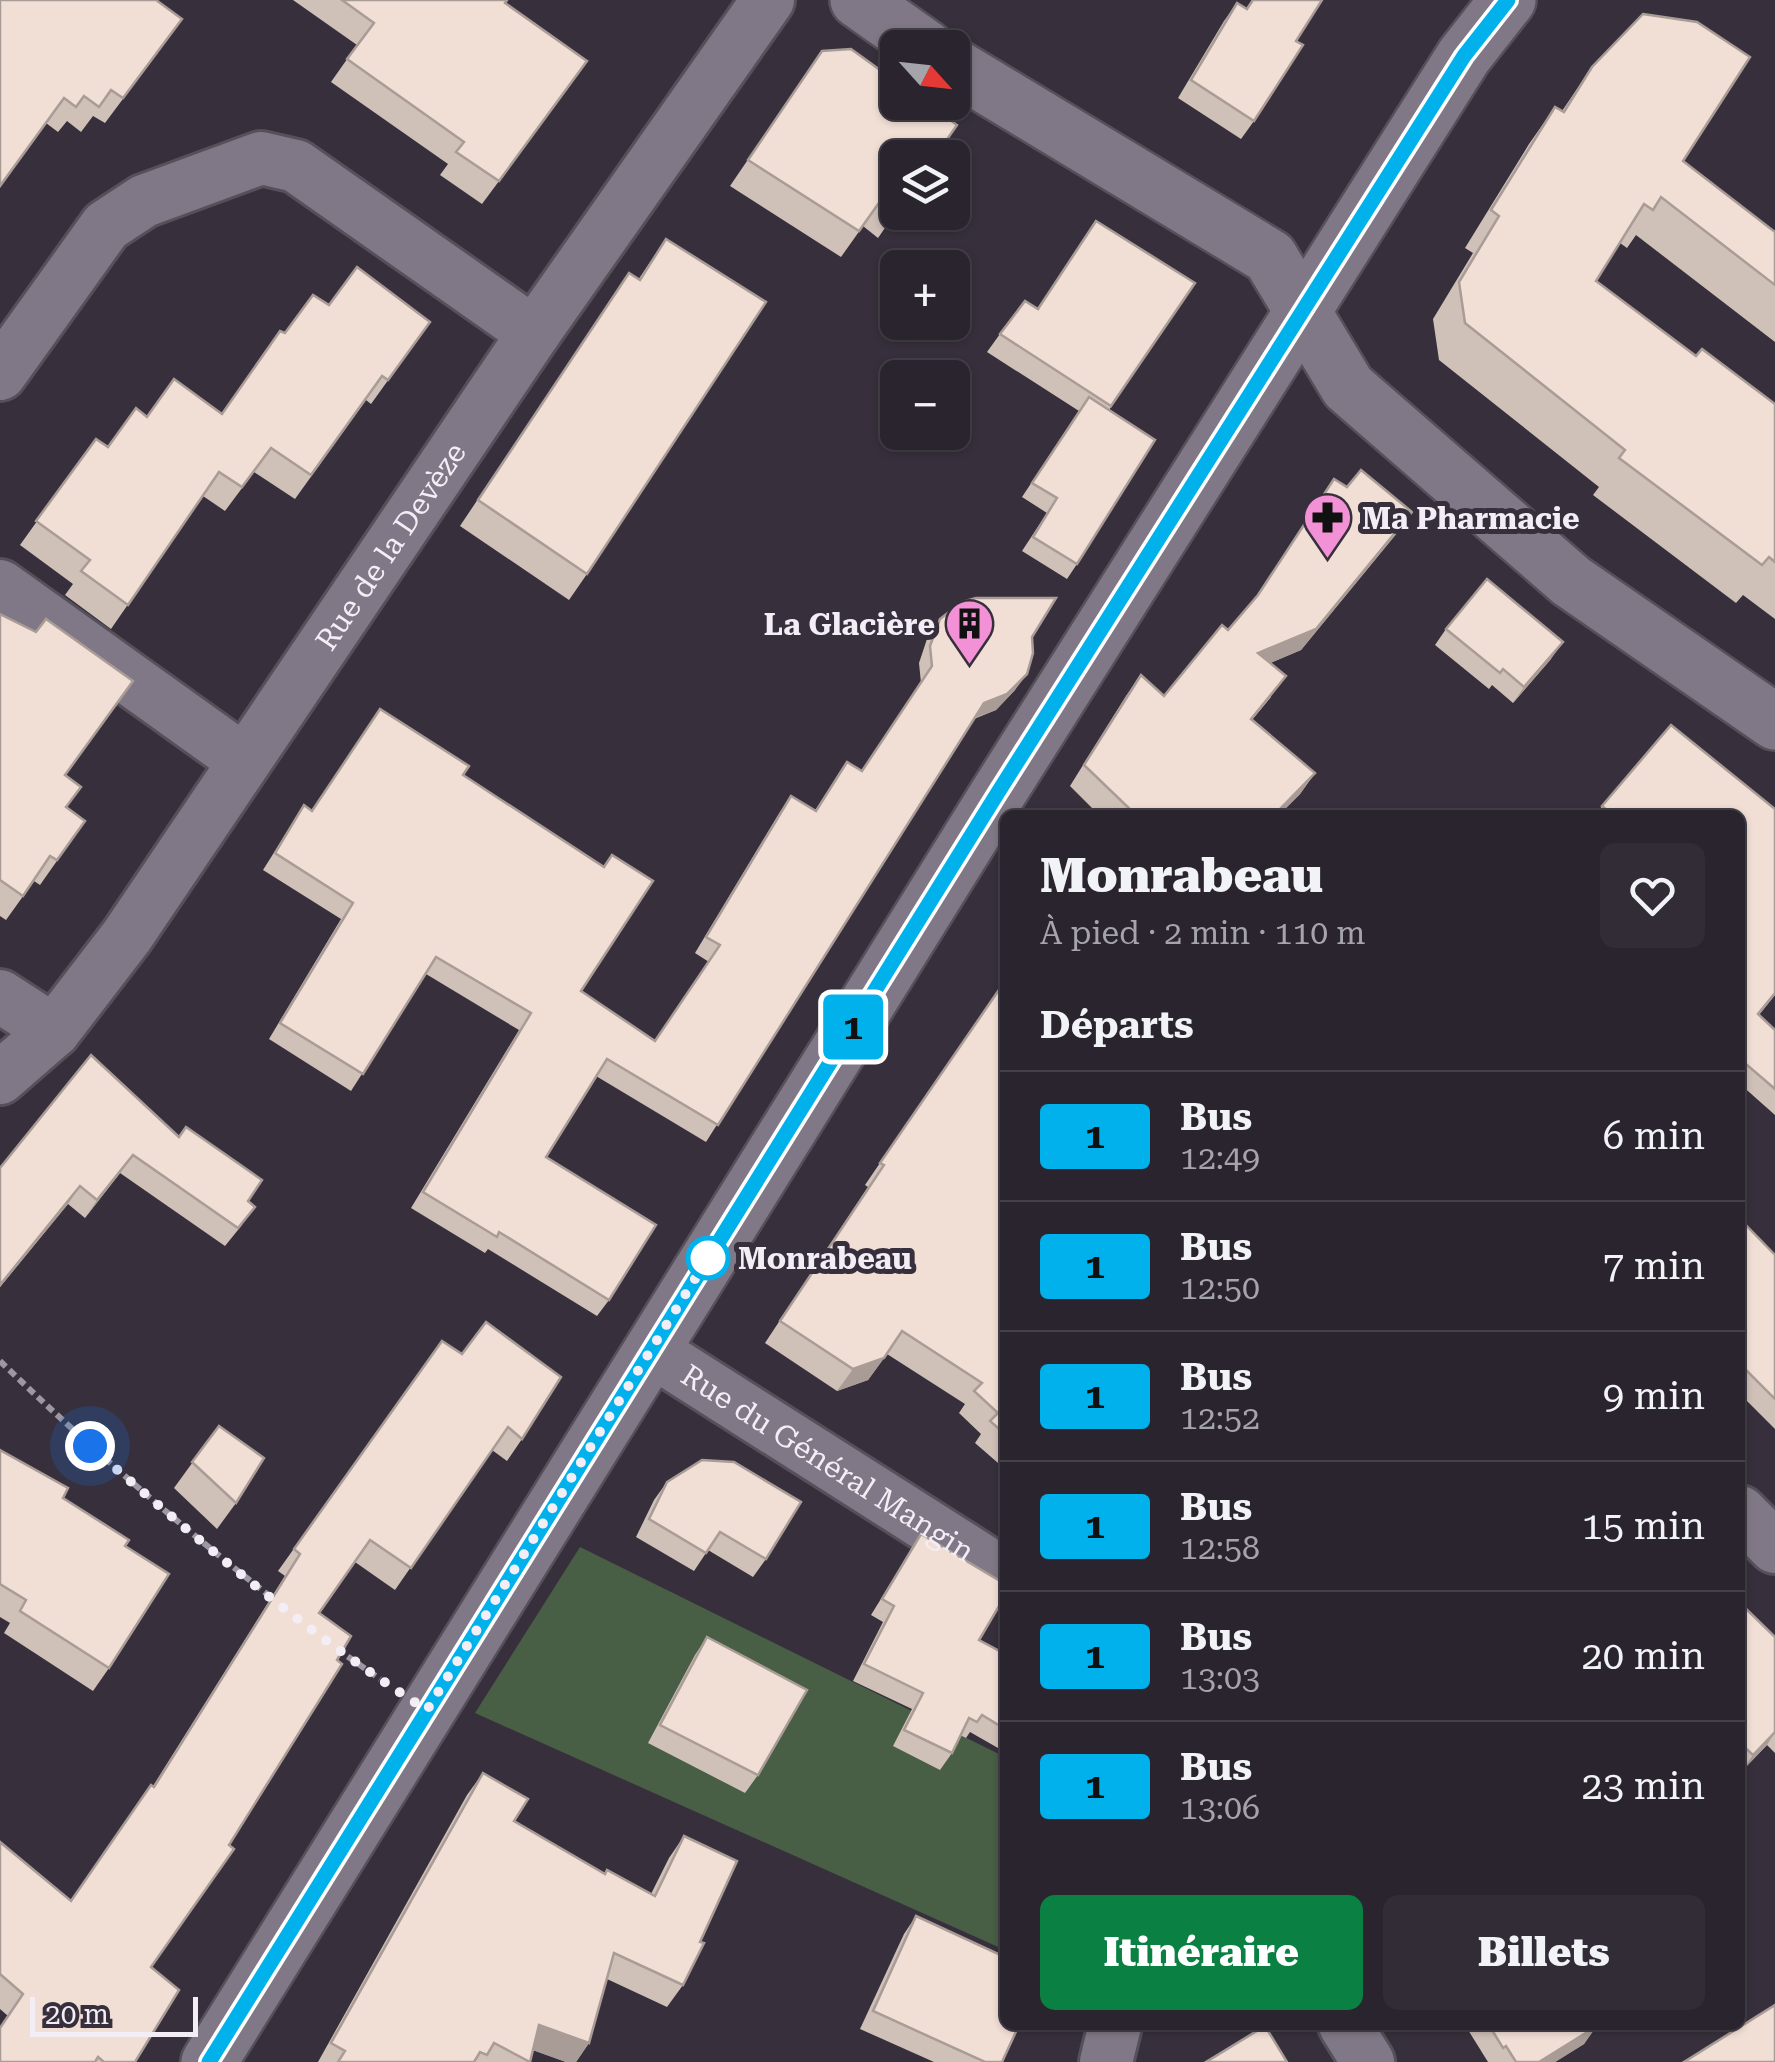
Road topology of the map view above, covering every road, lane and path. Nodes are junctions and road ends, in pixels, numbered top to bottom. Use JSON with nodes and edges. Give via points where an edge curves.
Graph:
{"nodes":[{"id":1,"x":768,"y":0,"type":"edge"},
{"id":2,"x":858,"y":0,"type":"edge"},
{"id":3,"x":1508,"y":0,"type":"edge"},
{"id":4,"x":900,"y":30,"type":"edge"},
{"id":5,"x":970,"y":76,"type":"edge"},
{"id":6,"x":1303,"y":312,"type":"junction"},
{"id":7,"x":534,"y":333,"type":"junction"},
{"id":8,"x":0,"y":374,"type":"edge"},
{"id":9,"x":0,"y":586,"type":"edge"},
{"id":10,"x":1775,"y":722,"type":"edge"},
{"id":11,"x":243,"y":760,"type":"junction"},
{"id":12,"x":1011,"y":805,"type":"edge"},
{"id":13,"x":1000,"y":822,"type":"edge"},
{"id":14,"x":0,"y":996,"type":"edge"},
{"id":15,"x":54,"y":1031,"type":"junction"},
{"id":16,"x":0,"y":1078,"type":"edge"},
{"id":17,"x":651,"y":1350,"type":"junction"},
{"id":18,"x":0,"y":1361,"type":"edge"},
{"id":19,"x":1745,"y":1517,"type":"edge"},
{"id":20,"x":1775,"y":1546,"type":"edge"},
{"id":21,"x":1000,"y":1572,"type":"edge"},
{"id":22,"x":278,"y":1603,"type":"edge"},
{"id":23,"x":325,"y":1639,"type":"edge"},
{"id":24,"x":427,"y":1710,"type":"junction"},
{"id":25,"x":1114,"y":2030,"type":"edge"},
{"id":26,"x":1347,"y":2030,"type":"edge"},
{"id":27,"x":208,"y":2062,"type":"edge"},
{"id":28,"x":1106,"y":2062,"type":"edge"},
{"id":29,"x":1368,"y":2062,"type":"edge"}],
"edges":[{"from":1,"to":7,"type":"street","name":"Rue de la Devèze"},
{"from":2,"to":4,"type":"main road"},
{"from":3,"to":6,"type":"main road","via":[[1464,56]]},
{"from":5,"to":6,"type":"main road","via":[[1270,257]]},
{"from":6,"to":10,"type":"main road","via":[[1348,387],[1571,581]]},
{"from":6,"to":12,"type":"main road"},
{"from":7,"to":8,"type":"street","via":[[296,166],[261,158],[144,201],[106,226]]},
{"from":7,"to":11,"type":"street","name":"Rue de la Devèze"},
{"from":9,"to":11,"type":"street"},
{"from":11,"to":15,"type":"street","name":"Rue de la Devèze","via":[[127,936]]},
{"from":13,"to":17,"type":"main road"},
{"from":14,"to":15,"type":"street"},
{"from":15,"to":16,"type":"street","name":"Rue de la Devèze"},
{"from":17,"to":21,"type":"street","name":"Rue du Général Mangin"},
{"from":17,"to":24,"type":"main road"},
{"from":18,"to":22,"type":"path","via":[[200,1542]]},
{"from":19,"to":20,"type":"street"},
{"from":23,"to":24,"type":"path"},
{"from":24,"to":27,"type":"main road"},
{"from":25,"to":28,"type":"street"},
{"from":26,"to":29,"type":"street"}]}
